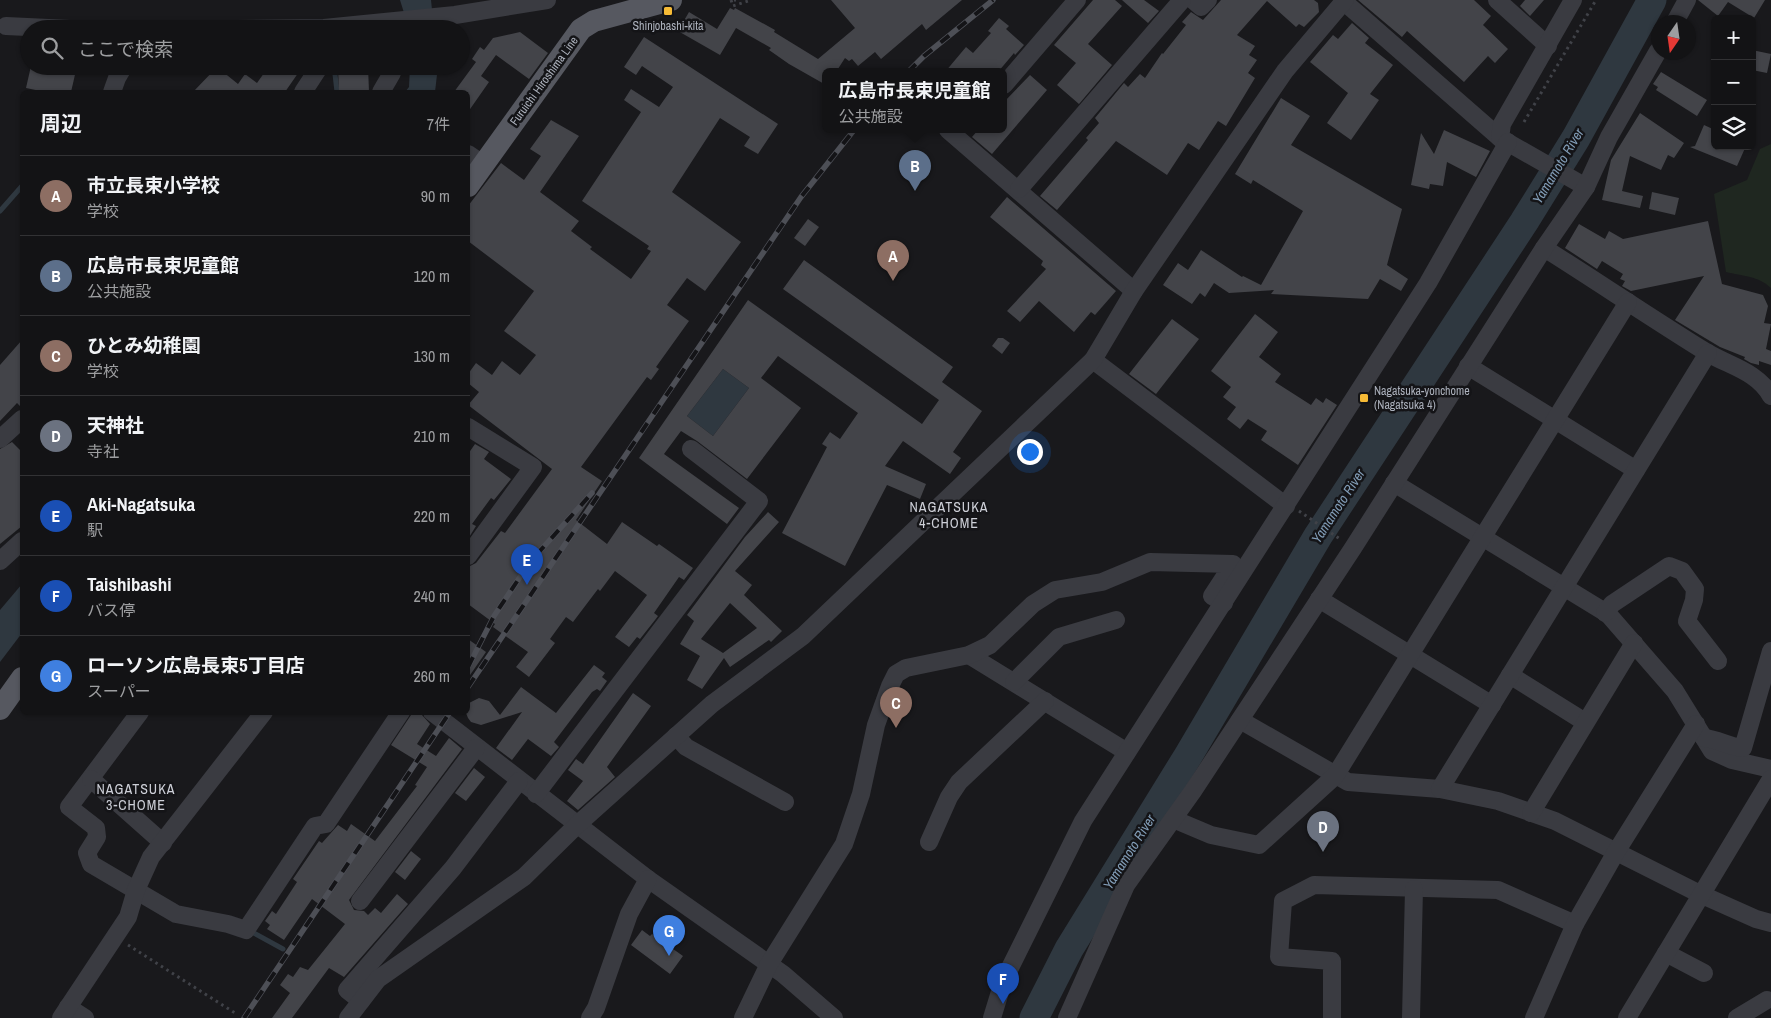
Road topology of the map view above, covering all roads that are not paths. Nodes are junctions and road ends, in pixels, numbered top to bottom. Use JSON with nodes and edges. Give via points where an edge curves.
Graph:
{"nodes":[{"id":1,"x":547,"y":0,"type":"edge"},
{"id":2,"x":671,"y":0,"type":"edge"},
{"id":3,"x":1077,"y":0,"type":"edge"},
{"id":4,"x":1182,"y":0,"type":"edge"},
{"id":5,"x":1193,"y":0,"type":"edge"},
{"id":6,"x":1208,"y":0,"type":"edge"},
{"id":7,"x":1343,"y":0,"type":"edge"},
{"id":8,"x":1497,"y":0,"type":"edge"},
{"id":9,"x":1573,"y":0,"type":"edge"},
{"id":10,"x":1687,"y":0,"type":"edge"},
{"id":11,"x":1679,"y":15,"type":"edge"},
{"id":12,"x":405,"y":20,"type":"edge"},
{"id":13,"x":3,"y":25,"type":"edge"},
{"id":14,"x":20,"y":26,"type":"edge"},
{"id":15,"x":20,"y":33,"type":"edge"},
{"id":16,"x":1548,"y":46,"type":"junction"},
{"id":17,"x":1653,"y":60,"type":"edge"},
{"id":18,"x":119,"y":75,"type":"edge"},
{"id":19,"x":314,"y":75,"type":"edge"},
{"id":20,"x":391,"y":75,"type":"edge"},
{"id":21,"x":1007,"y":82,"type":"edge"},
{"id":22,"x":113,"y":90,"type":"edge"},
{"id":23,"x":304,"y":90,"type":"edge"},
{"id":24,"x":382,"y":90,"type":"edge"},
{"id":25,"x":957,"y":133,"type":"edge"},
{"id":26,"x":1507,"y":142,"type":"junction"},
{"id":27,"x":476,"y":159,"type":"edge"},
{"id":28,"x":470,"y":179,"type":"edge"},
{"id":29,"x":1582,"y":184,"type":"junction"},
{"id":30,"x":1019,"y":189,"type":"junction"},
{"id":31,"x":1544,"y":248,"type":"junction"},
{"id":32,"x":1134,"y":291,"type":"junction"},
{"id":33,"x":1628,"y":302,"type":"junction"},
{"id":34,"x":1708,"y":353,"type":"junction"},
{"id":35,"x":1093,"y":360,"type":"junction"},
{"id":36,"x":1468,"y":366,"type":"junction"},
{"id":37,"x":1771,"y":396,"type":"edge"},
{"id":38,"x":20,"y":421,"type":"edge"},
{"id":39,"x":1555,"y":421,"type":"junction"},
{"id":40,"x":470,"y":429,"type":"edge"},
{"id":41,"x":0,"y":439,"type":"edge"},
{"id":42,"x":691,"y":448,"type":"dead end"},
{"id":43,"x":1636,"y":470,"type":"junction"},
{"id":44,"x":1394,"y":483,"type":"junction"},
{"id":45,"x":1290,"y":507,"type":"junction"},
{"id":46,"x":1484,"y":538,"type":"junction"},
{"id":47,"x":20,"y":544,"type":"edge"},
{"id":48,"x":470,"y":553,"type":"edge"},
{"id":49,"x":0,"y":561,"type":"edge"},
{"id":50,"x":1564,"y":587,"type":"junction"},
{"id":51,"x":1319,"y":599,"type":"junction"},
{"id":52,"x":1224,"y":603,"type":"junction"},
{"id":53,"x":1605,"y":613,"type":"junction"},
{"id":54,"x":1116,"y":620,"type":"dead end"},
{"id":55,"x":1634,"y":643,"type":"junction"},
{"id":56,"x":1771,"y":651,"type":"edge"},
{"id":57,"x":1411,"y":654,"type":"junction"},
{"id":58,"x":969,"y":655,"type":"junction"},
{"id":59,"x":1718,"y":661,"type":"dead end"},
{"id":60,"x":1510,"y":675,"type":"junction"},
{"id":61,"x":20,"y":681,"type":"edge"},
{"id":62,"x":1014,"y":682,"type":"junction"},
{"id":63,"x":1045,"y":701,"type":"junction"},
{"id":64,"x":1492,"y":704,"type":"junction"},
{"id":65,"x":0,"y":709,"type":"edge"},
{"id":66,"x":138,"y":715,"type":"edge"},
{"id":67,"x":262,"y":715,"type":"edge"},
{"id":68,"x":399,"y":715,"type":"edge"},
{"id":69,"x":436,"y":715,"type":"edge"},
{"id":70,"x":1240,"y":720,"type":"junction"},
{"id":71,"x":1586,"y":722,"type":"junction"},
{"id":72,"x":1700,"y":731,"type":"junction"},
{"id":73,"x":676,"y":736,"type":"junction"},
{"id":74,"x":476,"y":748,"type":"junction"},
{"id":75,"x":1127,"y":752,"type":"junction"},
{"id":76,"x":1771,"y":768,"type":"edge"},
{"id":77,"x":1335,"y":776,"type":"junction"},
{"id":78,"x":90,"y":778,"type":"junction"},
{"id":79,"x":1771,"y":779,"type":"edge"},
{"id":80,"x":519,"y":781,"type":"junction"},
{"id":81,"x":1440,"y":789,"type":"junction"},
{"id":82,"x":536,"y":794,"type":"junction"},
{"id":83,"x":785,"y":802,"type":"dead end"},
{"id":84,"x":1530,"y":813,"type":"junction"},
{"id":85,"x":1173,"y":818,"type":"junction"},
{"id":86,"x":577,"y":825,"type":"junction"},
{"id":87,"x":163,"y":842,"type":"junction"},
{"id":88,"x":929,"y":842,"type":"dead end"},
{"id":89,"x":1616,"y":852,"type":"junction"},
{"id":90,"x":648,"y":879,"type":"junction"},
{"id":91,"x":1414,"y":889,"type":"junction"},
{"id":92,"x":136,"y":890,"type":"junction"},
{"id":93,"x":1700,"y":894,"type":"junction"},
{"id":94,"x":360,"y":901,"type":"dead end"},
{"id":95,"x":1771,"y":923,"type":"edge"},
{"id":96,"x":1575,"y":924,"type":"junction"},
{"id":97,"x":1666,"y":953,"type":"junction"},
{"id":98,"x":769,"y":964,"type":"junction"},
{"id":99,"x":1704,"y":973,"type":"dead end"},
{"id":100,"x":361,"y":1000,"type":"junction"},
{"id":101,"x":1767,"y":1000,"type":"dead end"},
{"id":102,"x":64,"y":1013,"type":"edge"},
{"id":103,"x":84,"y":1018,"type":"edge"},
{"id":104,"x":348,"y":1018,"type":"edge"},
{"id":105,"x":590,"y":1018,"type":"edge"},
{"id":106,"x":743,"y":1018,"type":"edge"},
{"id":107,"x":834,"y":1018,"type":"edge"},
{"id":108,"x":992,"y":1018,"type":"edge"},
{"id":109,"x":1067,"y":1018,"type":"edge"},
{"id":110,"x":1332,"y":1018,"type":"edge"},
{"id":111,"x":1411,"y":1018,"type":"edge"},
{"id":112,"x":1534,"y":1018,"type":"edge"},
{"id":113,"x":1627,"y":1018,"type":"edge"},
{"id":114,"x":1737,"y":1018,"type":"edge"}],
"edges":[{"from":1,"to":12,"type":"street"},
{"from":2,"to":27,"type":"main road","name":"Furuichi Hiroshima Line","via":[[594,21],[581,30]]},
{"from":3,"to":21,"type":"street"},
{"from":4,"to":30,"type":"street"},
{"from":5,"to":6,"type":"street","via":[[1201,7]]},
{"from":7,"to":26,"type":"street"},
{"from":7,"to":32,"type":"street","via":[[1285,71]]},
{"from":8,"to":16,"type":"street"},
{"from":9,"to":16,"type":"street"},
{"from":10,"to":11,"type":"street"},
{"from":13,"to":14,"type":"street"},
{"from":13,"to":15,"type":"street"},
{"from":16,"to":26,"type":"street","via":[[1502,124]]},
{"from":17,"to":29,"type":"street"},
{"from":18,"to":22,"type":"street"},
{"from":19,"to":23,"type":"street"},
{"from":20,"to":24,"type":"street"},
{"from":25,"to":30,"type":"street"},
{"from":26,"to":29,"type":"street"},
{"from":26,"to":45,"type":"street","via":[[1428,283]]},
{"from":27,"to":28,"type":"main road","name":"Furuichi Hiroshima Line"},
{"from":29,"to":31,"type":"street"},
{"from":30,"to":32,"type":"street"},
{"from":31,"to":33,"type":"street"},
{"from":31,"to":36,"type":"street"},
{"from":32,"to":35,"type":"street"},
{"from":33,"to":34,"type":"street"},
{"from":33,"to":39,"type":"street"},
{"from":34,"to":37,"type":"street","via":[[1744,370],[1764,385]]},
{"from":34,"to":43,"type":"street"},
{"from":35,"to":45,"type":"street"},
{"from":35,"to":73,"type":"street","via":[[803,636],[712,704]]},
{"from":36,"to":39,"type":"street"},
{"from":36,"to":44,"type":"street"},
{"from":38,"to":41,"type":"street"},
{"from":39,"to":43,"type":"street"},
{"from":39,"to":46,"type":"street"},
{"from":40,"to":48,"type":"street","via":[[533,467]]},
{"from":42,"to":82,"type":"street","via":[[759,501]]},
{"from":43,"to":50,"type":"street"},
{"from":44,"to":46,"type":"street"},
{"from":44,"to":51,"type":"street"},
{"from":45,"to":52,"type":"street"},
{"from":46,"to":50,"type":"street"},
{"from":46,"to":57,"type":"street"},
{"from":47,"to":49,"type":"street"},
{"from":50,"to":53,"type":"street"},
{"from":50,"to":60,"type":"street"},
{"from":51,"to":57,"type":"street"},
{"from":51,"to":70,"type":"street"},
{"from":52,"to":58,"type":"street","via":[[1212,596],[1233,564],[1150,562],[1102,582],[1055,590],[1033,604],[990,645]]},
{"from":52,"to":75,"type":"street"},
{"from":53,"to":55,"type":"street"},
{"from":53,"to":59,"type":"street","via":[[1612,604],[1669,566],[1682,571],[1695,589],[1687,620]]},
{"from":54,"to":62,"type":"street","via":[[1059,638]]},
{"from":55,"to":71,"type":"street"},
{"from":55,"to":72,"type":"street","via":[[1675,690]]},
{"from":56,"to":72,"type":"street","via":[[1742,748],[1732,747]]},
{"from":57,"to":64,"type":"street"},
{"from":57,"to":77,"type":"street"},
{"from":58,"to":62,"type":"street"},
{"from":58,"to":98,"type":"street","via":[[906,668],[896,674],[876,726],[861,794],[844,844]]},
{"from":60,"to":64,"type":"street"},
{"from":60,"to":71,"type":"street"},
{"from":61,"to":65,"type":"main road"},
{"from":62,"to":63,"type":"street"},
{"from":63,"to":75,"type":"street"},
{"from":63,"to":88,"type":"street","via":[[959,782],[949,796]]},
{"from":64,"to":81,"type":"street"},
{"from":66,"to":78,"type":"street"},
{"from":67,"to":87,"type":"street"},
{"from":68,"to":92,"type":"street","via":[[326,824],[315,826],[246,930],[176,914]]},
{"from":69,"to":74,"type":"street"},
{"from":70,"to":77,"type":"street"},
{"from":70,"to":85,"type":"street"},
{"from":71,"to":84,"type":"street"},
{"from":72,"to":76,"type":"street","via":[[1712,751],[1732,760]]},
{"from":72,"to":89,"type":"street"},
{"from":73,"to":83,"type":"street","via":[[686,747]]},
{"from":73,"to":86,"type":"street"},
{"from":74,"to":80,"type":"street"},
{"from":74,"to":94,"type":"street"},
{"from":75,"to":108,"type":"street","via":[[1083,821],[1051,881],[1002,982]]},
{"from":77,"to":81,"type":"street","via":[[1348,782]]},
{"from":77,"to":85,"type":"street","via":[[1259,845],[1211,836]]},
{"from":78,"to":87,"type":"street"},
{"from":78,"to":92,"type":"street","via":[[69,807],[96,828],[97,837],[87,853],[91,864]]},
{"from":79,"to":93,"type":"street"},
{"from":80,"to":82,"type":"street"},
{"from":80,"to":100,"type":"street","via":[[453,868],[347,990]]},
{"from":81,"to":84,"type":"street","via":[[1498,801]]},
{"from":82,"to":86,"type":"street"},
{"from":84,"to":89,"type":"street","via":[[1555,821]]},
{"from":85,"to":109,"type":"street","via":[[1126,885]]},
{"from":86,"to":90,"type":"street"},
{"from":86,"to":100,"type":"street","via":[[524,877],[378,979]]},
{"from":87,"to":92,"type":"street","via":[[151,857]]},
{"from":89,"to":93,"type":"street"},
{"from":89,"to":96,"type":"street"},
{"from":90,"to":98,"type":"street"},
{"from":90,"to":105,"type":"street","via":[[629,914]]},
{"from":91,"to":96,"type":"street","via":[[1498,890]]},
{"from":91,"to":110,"type":"street","via":[[1314,885],[1283,901],[1279,957],[1332,961]]},
{"from":91,"to":111,"type":"street"},
{"from":92,"to":102,"type":"street","via":[[128,917]]},
{"from":93,"to":95,"type":"street"},
{"from":93,"to":97,"type":"street"},
{"from":96,"to":112,"type":"street"},
{"from":97,"to":99,"type":"street"},
{"from":97,"to":113,"type":"street"},
{"from":98,"to":106,"type":"street"},
{"from":98,"to":107,"type":"street"},
{"from":100,"to":104,"type":"street"},
{"from":101,"to":114,"type":"street"},
{"from":102,"to":103,"type":"street"}]}
